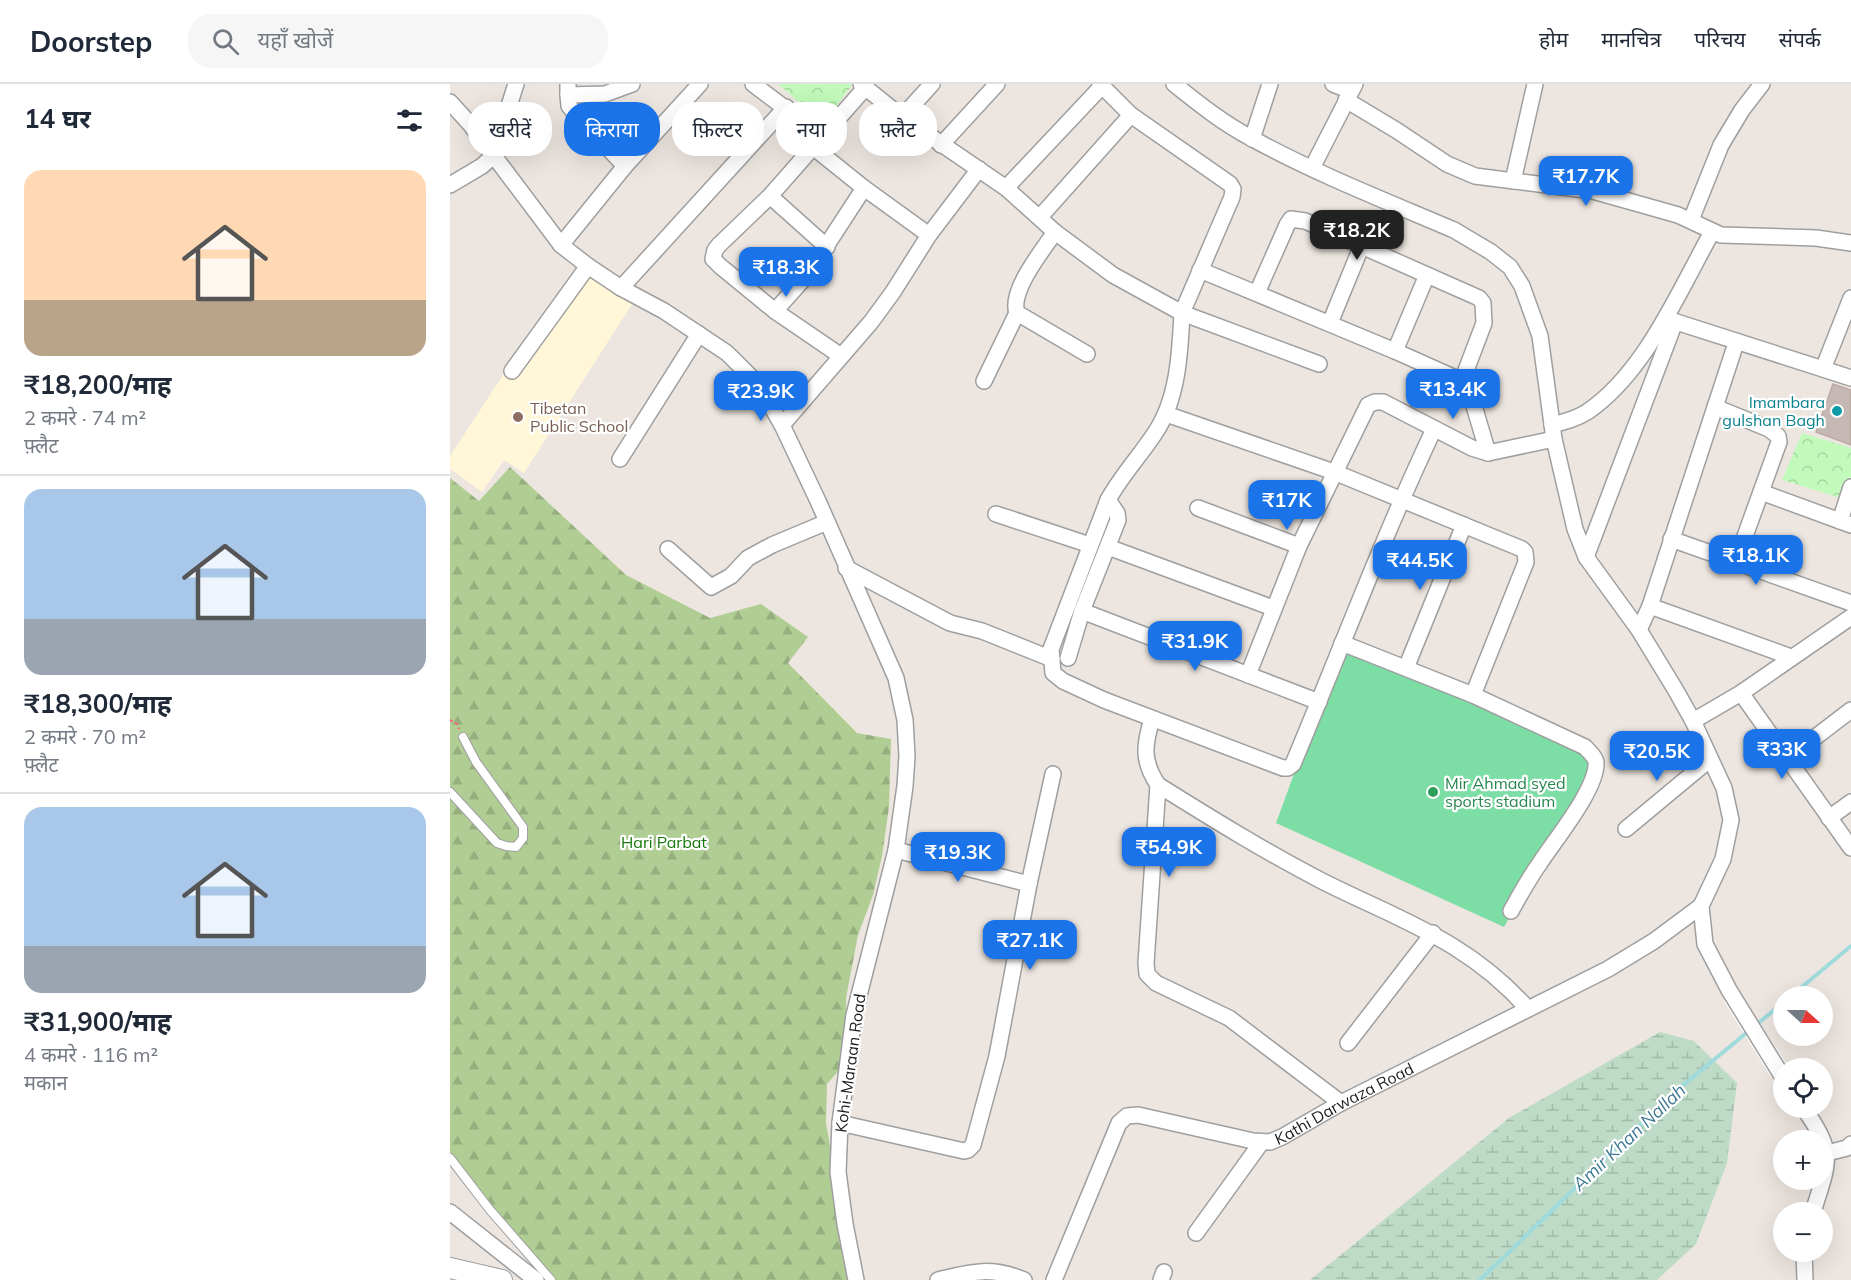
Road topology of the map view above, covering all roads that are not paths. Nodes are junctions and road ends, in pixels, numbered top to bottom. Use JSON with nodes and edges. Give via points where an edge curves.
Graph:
{"nodes":[{"id":1,"x":516,"y":84,"type":"edge"},
{"id":2,"x":632,"y":84,"type":"edge"},
{"id":3,"x":700,"y":84,"type":"edge"},
{"id":4,"x":753,"y":84,"type":"edge"},
{"id":5,"x":932,"y":84,"type":"edge"},
{"id":6,"x":998,"y":84,"type":"edge"},
{"id":7,"x":1174,"y":84,"type":"edge"},
{"id":8,"x":1270,"y":84,"type":"edge"},
{"id":9,"x":1333,"y":84,"type":"edge"},
{"id":10,"x":1535,"y":84,"type":"edge"},
{"id":11,"x":1762,"y":84,"type":"edge"},
{"id":12,"x":1101,"y":85,"type":"edge"},
{"id":13,"x":863,"y":86,"type":"edge"},
{"id":14,"x":568,"y":90,"type":"edge"},
{"id":15,"x":1351,"y":92,"type":"edge"},
{"id":16,"x":450,"y":102,"type":"edge"},
{"id":17,"x":510,"y":102,"type":"edge"},
{"id":18,"x":779,"y":102,"type":"edge"},
{"id":19,"x":883,"y":102,"type":"edge"},
{"id":20,"x":916,"y":102,"type":"edge"},
{"id":21,"x":847,"y":106,"type":"edge"},
{"id":22,"x":1131,"y":115,"type":"junction"},
{"id":23,"x":776,"y":118,"type":"edge"},
{"id":24,"x":468,"y":122,"type":"edge"},
{"id":25,"x":1252,"y":139,"type":"junction"},
{"id":26,"x":937,"y":142,"type":"edge"},
{"id":27,"x":941,"y":145,"type":"junction"},
{"id":28,"x":493,"y":156,"type":"joint"},
{"id":29,"x":806,"y":156,"type":"edge"},
{"id":30,"x":832,"y":156,"type":"edge"},
{"id":31,"x":626,"y":166,"type":"junction"},
{"id":32,"x":1312,"y":168,"type":"junction"},
{"id":33,"x":979,"y":169,"type":"junction"},
{"id":34,"x":1513,"y":181,"type":"junction"},
{"id":35,"x":450,"y":185,"type":"edge"},
{"id":36,"x":864,"y":188,"type":"junction"},
{"id":37,"x":1006,"y":188,"type":"junction"},
{"id":38,"x":770,"y":196,"type":"junction"},
{"id":39,"x":1040,"y":217,"type":"junction"},
{"id":40,"x":1691,"y":220,"type":"junction"},
{"id":41,"x":1055,"y":231,"type":"junction"},
{"id":42,"x":1712,"y":232,"type":"junction"},
{"id":43,"x":929,"y":235,"type":"junction"},
{"id":44,"x":1851,"y":243,"type":"edge"},
{"id":45,"x":561,"y":245,"type":"junction"},
{"id":46,"x":1362,"y":245,"type":"junction"},
{"id":47,"x":827,"y":247,"type":"junction"},
{"id":48,"x":588,"y":266,"type":"junction"},
{"id":49,"x":1200,"y":270,"type":"junction"},
{"id":50,"x":1427,"y":275,"type":"junction"},
{"id":51,"x":621,"y":288,"type":"junction"},
{"id":52,"x":1257,"y":293,"type":"junction"},
{"id":53,"x":1851,"y":297,"type":"edge"},
{"id":54,"x":775,"y":311,"type":"junction"},
{"id":55,"x":1017,"y":313,"type":"junction"},
{"id":56,"x":1182,"y":313,"type":"junction"},
{"id":57,"x":1670,"y":320,"type":"junction"},
{"id":58,"x":1330,"y":323,"type":"junction"},
{"id":59,"x":699,"y":334,"type":"junction"},
{"id":60,"x":1736,"y":343,"type":"junction"},
{"id":61,"x":1395,"y":351,"type":"junction"},
{"id":62,"x":1087,"y":354,"type":"dead end"},
{"id":63,"x":841,"y":356,"type":"junction"},
{"id":64,"x":1319,"y":364,"type":"dead end"},
{"id":65,"x":1823,"y":369,"type":"junction"},
{"id":66,"x":512,"y":371,"type":"dead end"},
{"id":67,"x":1851,"y":378,"type":"edge"},
{"id":68,"x":984,"y":381,"type":"dead end"},
{"id":69,"x":1462,"y":381,"type":"junction"},
{"id":70,"x":1715,"y":407,"type":"junction"},
{"id":71,"x":1166,"y":414,"type":"junction"},
{"id":72,"x":782,"y":425,"type":"junction"},
{"id":73,"x":1434,"y":429,"type":"junction"},
{"id":74,"x":1553,"y":432,"type":"junction"},
{"id":75,"x":1488,"y":453,"type":"junction"},
{"id":76,"x":620,"y":459,"type":"dead end"},
{"id":77,"x":1334,"y":472,"type":"junction"},
{"id":78,"x":1851,"y":487,"type":"edge"},
{"id":79,"x":1761,"y":492,"type":"junction"},
{"id":80,"x":1401,"y":499,"type":"junction"},
{"id":81,"x":1108,"y":500,"type":"junction"},
{"id":82,"x":1198,"y":508,"type":"dead end"},
{"id":83,"x":996,"y":514,"type":"dead end"},
{"id":84,"x":827,"y":522,"type":"junction"},
{"id":85,"x":1845,"y":523,"type":"edge"},
{"id":86,"x":1464,"y":525,"type":"junction"},
{"id":87,"x":1671,"y":539,"type":"junction"},
{"id":88,"x":1090,"y":545,"type":"junction"},
{"id":89,"x":1299,"y":546,"type":"junction"},
{"id":90,"x":1108,"y":547,"type":"junction"},
{"id":91,"x":668,"y":549,"type":"dead end"},
{"id":92,"x":1586,"y":557,"type":"junction"},
{"id":93,"x":1736,"y":561,"type":"junction"},
{"id":94,"x":846,"y":568,"type":"junction"},
{"id":95,"x":1851,"y":603,"type":"edge"},
{"id":96,"x":1650,"y":606,"type":"junction"},
{"id":97,"x":1273,"y":608,"type":"junction"},
{"id":98,"x":1082,"y":611,"type":"junction"},
{"id":99,"x":1851,"y":617,"type":"edge"},
{"id":100,"x":1639,"y":630,"type":"junction"},
{"id":101,"x":1342,"y":643,"type":"junction"},
{"id":102,"x":1791,"y":657,"type":"junction"},
{"id":103,"x":1068,"y":658,"type":"dead end"},
{"id":104,"x":1052,"y":659,"type":"junction"},
{"id":105,"x":1406,"y":668,"type":"junction"},
{"id":106,"x":1248,"y":675,"type":"junction"},
{"id":107,"x":1741,"y":693,"type":"junction"},
{"id":108,"x":1473,"y":695,"type":"junction"},
{"id":109,"x":1319,"y":702,"type":"junction"},
{"id":110,"x":1851,"y":710,"type":"edge"},
{"id":111,"x":1152,"y":719,"type":"junction"},
{"id":112,"x":1693,"y":722,"type":"junction"},
{"id":113,"x":463,"y":737,"type":"dead end"},
{"id":114,"x":1787,"y":759,"type":"junction"},
{"id":115,"x":1710,"y":760,"type":"junction"},
{"id":116,"x":1053,"y":774,"type":"dead end"},
{"id":117,"x":1158,"y":784,"type":"junction"},
{"id":118,"x":450,"y":792,"type":"edge"},
{"id":119,"x":1851,"y":802,"type":"edge"},
{"id":120,"x":1829,"y":818,"type":"junction"},
{"id":121,"x":1626,"y":829,"type":"dead end"},
{"id":122,"x":1851,"y":848,"type":"edge"},
{"id":123,"x":896,"y":850,"type":"junction"},
{"id":124,"x":1029,"y":884,"type":"junction"},
{"id":125,"x":1701,"y":906,"type":"junction"},
{"id":126,"x":1511,"y":911,"type":"dead end"},
{"id":127,"x":1433,"y":933,"type":"junction"},
{"id":128,"x":1528,"y":1009,"type":"junction"},
{"id":129,"x":1348,"y":1043,"type":"dead end"},
{"id":130,"x":1773,"y":1062,"type":"edge"},
{"id":131,"x":1341,"y":1103,"type":"junction"},
{"id":132,"x":840,"y":1123,"type":"junction"},
{"id":133,"x":1261,"y":1143,"type":"junction"},
{"id":134,"x":1850,"y":1148,"type":"edge"},
{"id":135,"x":1833,"y":1152,"type":"edge"},
{"id":136,"x":450,"y":1158,"type":"edge"},
{"id":137,"x":450,"y":1212,"type":"edge"},
{"id":138,"x":1196,"y":1233,"type":"dead end"},
{"id":139,"x":1804,"y":1262,"type":"edge"},
{"id":140,"x":450,"y":1268,"type":"edge"},
{"id":141,"x":502,"y":1280,"type":"edge"},
{"id":142,"x":536,"y":1280,"type":"edge"},
{"id":143,"x":551,"y":1280,"type":"edge"},
{"id":144,"x":856,"y":1280,"type":"edge"},
{"id":145,"x":938,"y":1280,"type":"edge"},
{"id":146,"x":1024,"y":1280,"type":"edge"},
{"id":147,"x":1054,"y":1280,"type":"edge"},
{"id":148,"x":1804,"y":1280,"type":"edge"}],
"edges":[{"from":1,"to":17,"type":"street"},
{"from":2,"to":14,"type":"street","via":[[605,94]]},
{"from":3,"to":31,"type":"street"},
{"from":4,"to":18,"type":"street"},
{"from":5,"to":20,"type":"street"},
{"from":6,"to":27,"type":"street"},
{"from":7,"to":25,"type":"street"},
{"from":8,"to":25,"type":"street"},
{"from":9,"to":15,"type":"street"},
{"from":10,"to":34,"type":"street"},
{"from":11,"to":40,"type":"street","via":[[1721,145]]},
{"from":12,"to":22,"type":"street"},
{"from":12,"to":37,"type":"street"},
{"from":13,"to":19,"type":"street"},
{"from":13,"to":21,"type":"street"},
{"from":14,"to":31,"type":"street","via":[[569,106]]},
{"from":15,"to":32,"type":"street"},
{"from":15,"to":34,"type":"street","via":[[1459,171]]},
{"from":16,"to":24,"type":"street","name":"Kohi-Maraan Road"},
{"from":22,"to":39,"type":"street"},
{"from":22,"to":49,"type":"street","via":[[1233,189]]},
{"from":23,"to":51,"type":"street"},
{"from":25,"to":32,"type":"street"},
{"from":26,"to":27,"type":"street"},
{"from":27,"to":33,"type":"street"},
{"from":28,"to":35,"type":"street"},
{"from":28,"to":45,"type":"street","name":"Kohi-Maraan Road"},
{"from":29,"to":38,"type":"street"},
{"from":30,"to":36,"type":"street"},
{"from":31,"to":45,"type":"street"},
{"from":32,"to":74,"type":"street","via":[[1454,230],[1510,267],[1522,286],[1540,336]]},
{"from":33,"to":37,"type":"street"},
{"from":33,"to":43,"type":"street"},
{"from":34,"to":40,"type":"street","via":[[1593,192]]},
{"from":36,"to":43,"type":"street"},
{"from":36,"to":47,"type":"street"},
{"from":37,"to":39,"type":"street"},
{"from":38,"to":47,"type":"street"},
{"from":38,"to":54,"type":"street","via":[[715,250],[713,259]]},
{"from":39,"to":41,"type":"street"},
{"from":40,"to":42,"type":"street"},
{"from":41,"to":55,"type":"street","via":[[1018,290]]},
{"from":41,"to":56,"type":"street","via":[[1113,275]]},
{"from":42,"to":44,"type":"street"},
{"from":42,"to":57,"type":"street"},
{"from":43,"to":63,"type":"street","via":[[871,322]]},
{"from":45,"to":48,"type":"street","name":"Kohi-Maraan Road"},
{"from":46,"to":50,"type":"street"},
{"from":46,"to":52,"type":"street","via":[[1291,219]]},
{"from":46,"to":58,"type":"street"},
{"from":47,"to":54,"type":"street"},
{"from":48,"to":51,"type":"street","name":"Kohi-Maraan Road"},
{"from":48,"to":66,"type":"street"},
{"from":49,"to":52,"type":"street"},
{"from":49,"to":56,"type":"street"},
{"from":50,"to":61,"type":"street"},
{"from":50,"to":69,"type":"street","via":[[1483,303],[1484,322]]},
{"from":51,"to":59,"type":"street","name":"Kohi-Maraan Road"},
{"from":52,"to":58,"type":"street"},
{"from":53,"to":65,"type":"street"},
{"from":54,"to":63,"type":"street"},
{"from":55,"to":62,"type":"street"},
{"from":55,"to":68,"type":"street"},
{"from":56,"to":64,"type":"street"},
{"from":56,"to":71,"type":"street"},
{"from":57,"to":60,"type":"street"},
{"from":57,"to":74,"type":"street","via":[[1620,383],[1586,413]]},
{"from":57,"to":92,"type":"street"},
{"from":58,"to":61,"type":"street"},
{"from":59,"to":72,"type":"street","name":"Kohi-Maraan Road","via":[[727,353],[759,385]]},
{"from":59,"to":76,"type":"street"},
{"from":60,"to":65,"type":"street"},
{"from":60,"to":70,"type":"street"},
{"from":61,"to":69,"type":"street"},
{"from":63,"to":72,"type":"street"},
{"from":65,"to":67,"type":"street"},
{"from":69,"to":75,"type":"street","via":[[1469,388]]},
{"from":70,"to":79,"type":"street","via":[[1778,436]]},
{"from":70,"to":87,"type":"street"},
{"from":71,"to":77,"type":"street"},
{"from":71,"to":81,"type":"street"},
{"from":72,"to":84,"type":"street","name":"Kohi-Maraan Road"},
{"from":73,"to":75,"type":"street"},
{"from":73,"to":77,"type":"street","via":[[1383,402],[1368,405]]},
{"from":73,"to":80,"type":"street"},
{"from":74,"to":75,"type":"street"},
{"from":74,"to":92,"type":"street","via":[[1575,529]]},
{"from":77,"to":80,"type":"street"},
{"from":77,"to":89,"type":"street"},
{"from":78,"to":85,"type":"street"},
{"from":79,"to":85,"type":"street"},
{"from":79,"to":93,"type":"street"},
{"from":80,"to":86,"type":"street"},
{"from":80,"to":101,"type":"street"},
{"from":81,"to":88,"type":"street"},
{"from":81,"to":90,"type":"street","via":[[1118,516]]},
{"from":82,"to":89,"type":"street"},
{"from":83,"to":88,"type":"street"},
{"from":84,"to":91,"type":"street","via":[[748,558],[731,576],[711,587]]},
{"from":84,"to":94,"type":"street","name":"Kohi-Maraan Road"},
{"from":86,"to":105,"type":"street"},
{"from":86,"to":108,"type":"street","via":[[1522,549],[1527,557]]},
{"from":87,"to":93,"type":"street"},
{"from":87,"to":96,"type":"street"},
{"from":88,"to":104,"type":"street","via":[[1051,649]]},
{"from":89,"to":97,"type":"street"},
{"from":90,"to":97,"type":"street"},
{"from":90,"to":98,"type":"street"},
{"from":92,"to":100,"type":"street"},
{"from":93,"to":95,"type":"street"},
{"from":94,"to":104,"type":"street","via":[[950,623],[982,631]]},
{"from":94,"to":123,"type":"street","name":"Kohi-Maraan Road","via":[[896,678],[905,720],[905,786]]},
{"from":96,"to":100,"type":"street"},
{"from":96,"to":102,"type":"street"},
{"from":97,"to":106,"type":"street"},
{"from":98,"to":103,"type":"street"},
{"from":98,"to":106,"type":"street"},
{"from":99,"to":102,"type":"street"},
{"from":100,"to":112,"type":"street"},
{"from":101,"to":105,"type":"street"},
{"from":101,"to":109,"type":"street"},
{"from":102,"to":107,"type":"street"},
{"from":104,"to":111,"type":"street","via":[[1053,673],[1063,681]]},
{"from":105,"to":108,"type":"street"},
{"from":106,"to":109,"type":"street"},
{"from":107,"to":112,"type":"street"},
{"from":107,"to":114,"type":"street"},
{"from":108,"to":126,"type":"street","via":[[1585,747],[1596,761],[1584,797]]},
{"from":109,"to":111,"type":"street","via":[[1288,768]]},
{"from":110,"to":114,"type":"street"},
{"from":111,"to":117,"type":"street","via":[[1146,755],[1149,771]]},
{"from":112,"to":115,"type":"street"},
{"from":113,"to":118,"type":"lane","via":[[476,762],[517,817],[523,838],[516,847],[498,843]]},
{"from":114,"to":120,"type":"street"},
{"from":115,"to":121,"type":"street"},
{"from":115,"to":125,"type":"street","via":[[1724,788],[1731,820],[1723,859]]},
{"from":116,"to":124,"type":"street"},
{"from":117,"to":127,"type":"street","via":[[1320,880]]},
{"from":117,"to":131,"type":"street","via":[[1148,974],[1156,983],[1229,1018]]},
{"from":119,"to":120,"type":"street"},
{"from":120,"to":122,"type":"street"},
{"from":123,"to":124,"type":"street"},
{"from":123,"to":132,"type":"street","name":"Kohi-Maraan Road","via":[[854,1015]]},
{"from":124,"to":132,"type":"street","via":[[997,1056],[973,1145],[964,1151]]},
{"from":125,"to":128,"type":"street","name":"Kathi Darwaza Road","via":[[1608,969]]},
{"from":125,"to":130,"type":"street","via":[[1705,944]]},
{"from":127,"to":128,"type":"street","via":[[1490,971]]},
{"from":127,"to":129,"type":"street"},
{"from":128,"to":131,"type":"street","name":"Kathi Darwaza Road"},
{"from":131,"to":133,"type":"street","name":"Kathi Darwaza Road","via":[[1282,1137]]},
{"from":132,"to":144,"type":"street","name":"Kohi-Maraan Road","via":[[838,1172]]},
{"from":133,"to":138,"type":"street"},
{"from":133,"to":147,"type":"street","name":"Kathi Darwaza Road","via":[[1151,1117],[1127,1116],[1119,1123]]},
{"from":134,"to":135,"type":"street"},
{"from":136,"to":143,"type":"lane"},
{"from":137,"to":142,"type":"street"},
{"from":139,"to":148,"type":"street"},
{"from":140,"to":141,"type":"street"},
{"from":145,"to":146,"type":"street","via":[[984,1270]]}]}
